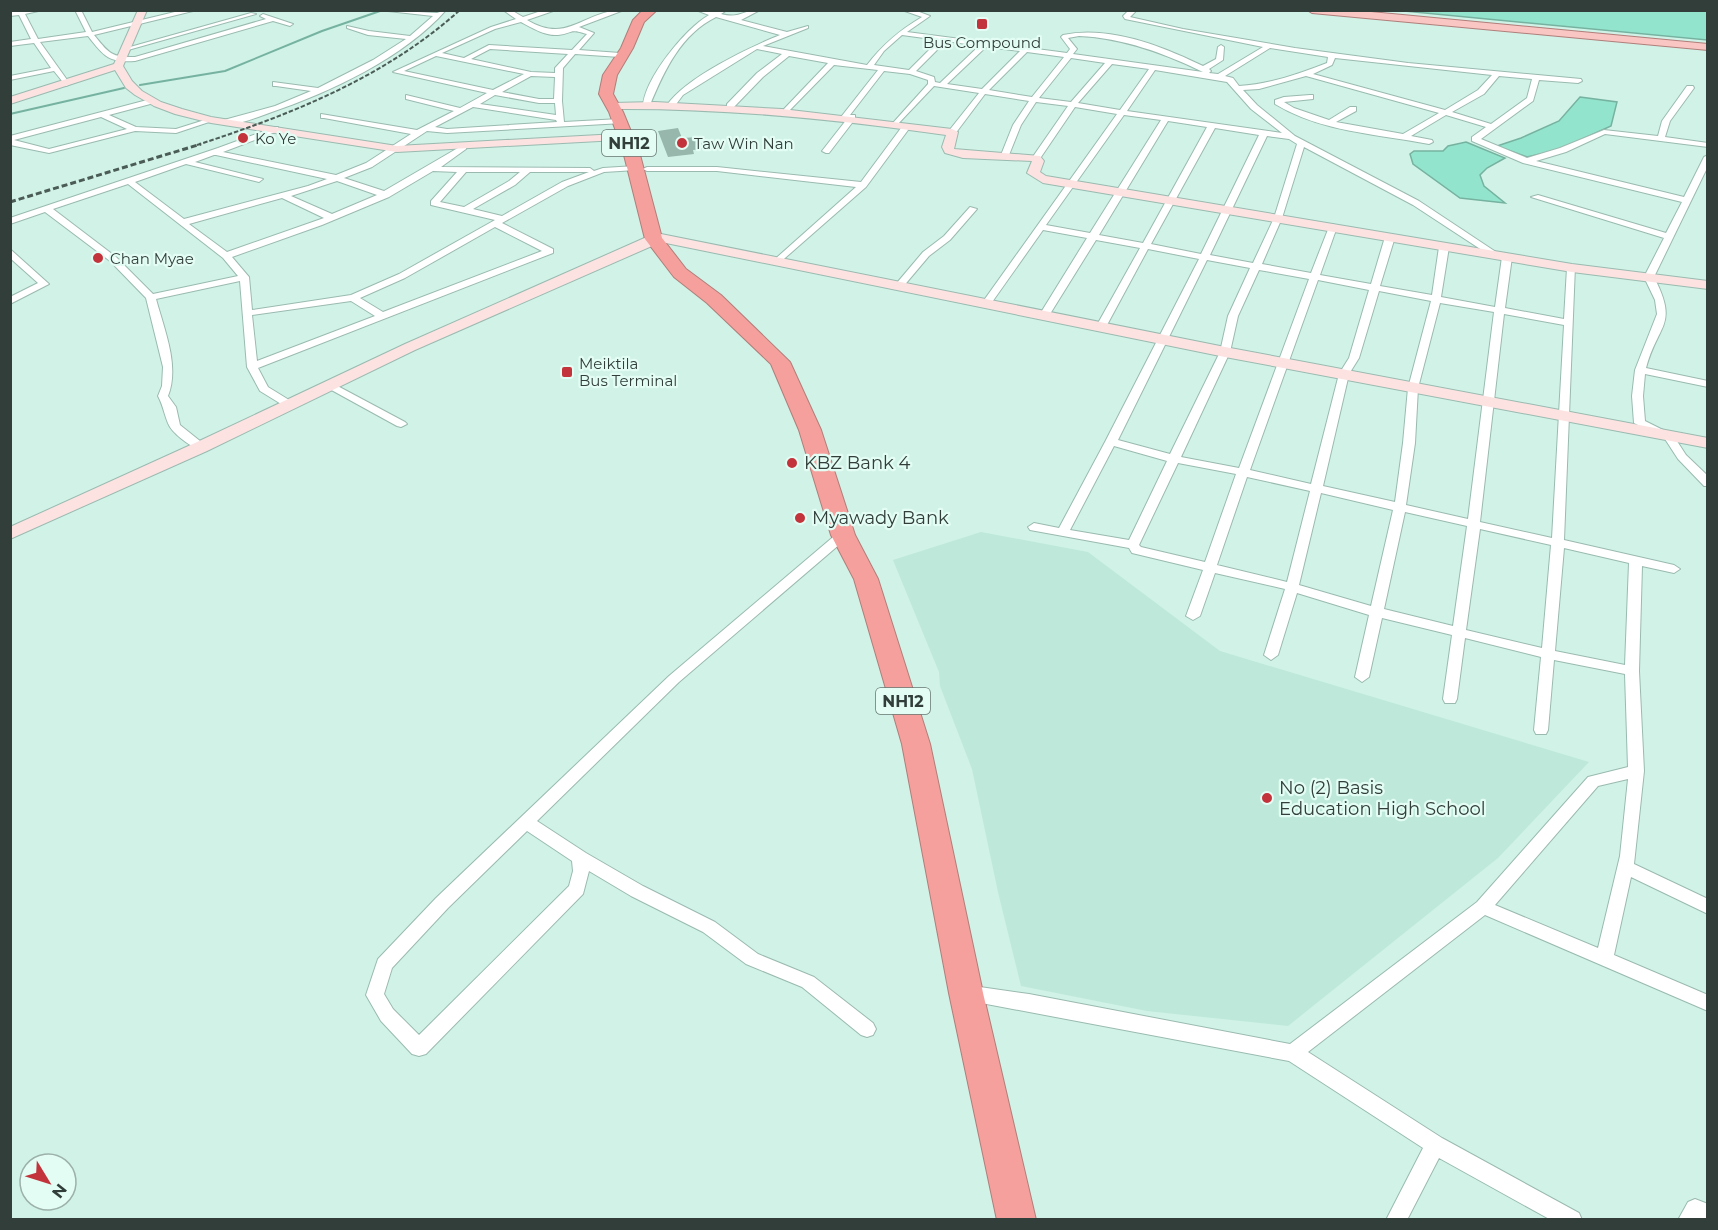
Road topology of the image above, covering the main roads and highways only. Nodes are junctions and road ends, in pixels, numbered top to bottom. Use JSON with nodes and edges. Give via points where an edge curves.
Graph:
{"nodes":[{"id":1,"x":651,"y":10,"type":"edge"},
{"id":2,"x":658,"y":10,"type":"edge"},
{"id":3,"x":1312,"y":10,"type":"edge"},
{"id":4,"x":635,"y":32,"type":"junction"},
{"id":5,"x":1707,"y":47,"type":"edge"},
{"id":6,"x":618,"y":106,"type":"junction"},
{"id":7,"x":631,"y":137,"type":"junction"},
{"id":8,"x":1017,"y":1220,"type":"edge"}],
"edges":[{"from":1,"to":4,"type":"highway","number":"NH12","via":[[639,20]]},
{"from":2,"to":4,"type":"highway","number":"NH12"},
{"from":3,"to":5,"type":"main road"},
{"from":4,"to":6,"type":"highway","number":"NH12","via":[[624,52],[628,56],[616,82]]},
{"from":6,"to":7,"type":"highway","number":"NH12"},
{"from":6,"to":7,"type":"highway","number":"NH12","via":[[620,121]]},
{"from":7,"to":8,"type":"highway","number":"NH12","via":[[658,241],[680,273],[714,299],[780,362],[810,430],[843,535],[866,579],[916,744]]}]}
